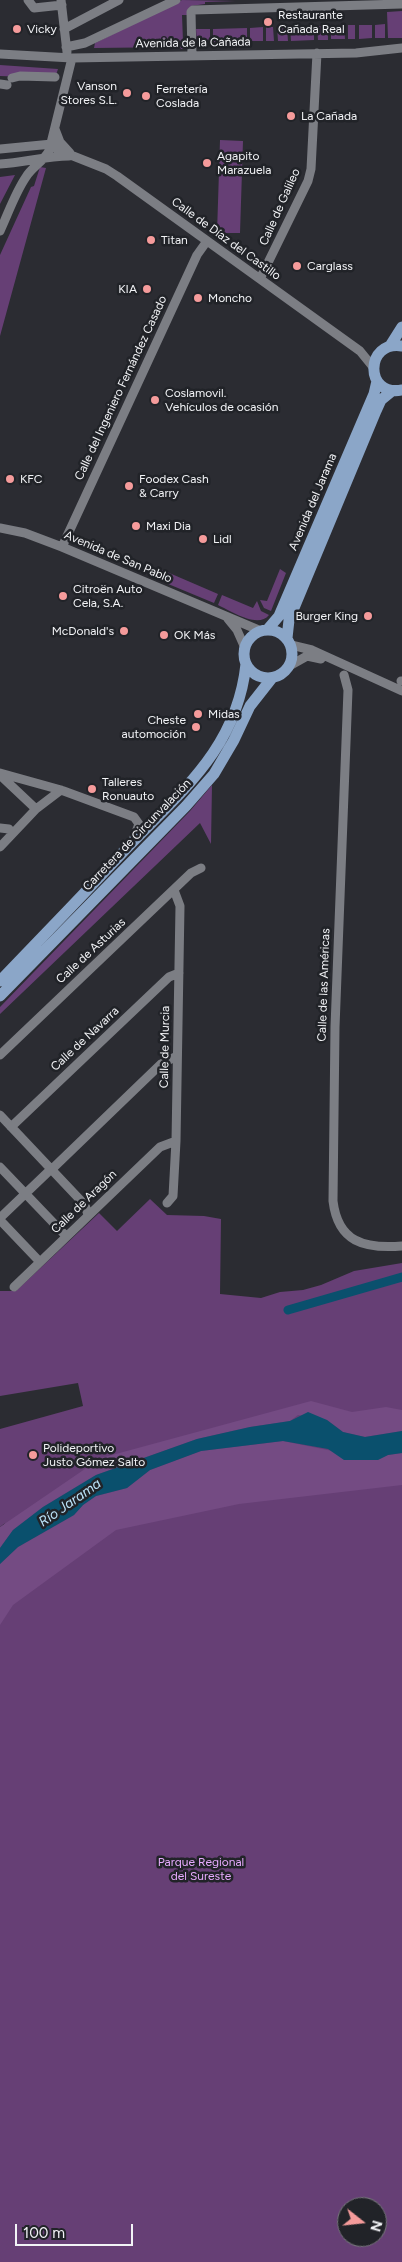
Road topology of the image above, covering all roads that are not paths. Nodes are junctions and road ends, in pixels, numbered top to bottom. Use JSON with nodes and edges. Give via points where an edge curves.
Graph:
{"nodes":[{"id":1,"x":28,"y":0,"type":"edge"},
{"id":2,"x":119,"y":0,"type":"edge"},
{"id":3,"x":176,"y":0,"type":"edge"},
{"id":4,"x":273,"y":0,"type":"edge"},
{"id":5,"x":62,"y":2,"type":"edge"},
{"id":6,"x":391,"y":2,"type":"edge"},
{"id":7,"x":347,"y":3,"type":"edge"},
{"id":8,"x":402,"y":4,"type":"edge"},
{"id":9,"x":259,"y":8,"type":"junction"},
{"id":10,"x":64,"y":28,"type":"junction"},
{"id":11,"x":66,"y":47,"type":"junction"},
{"id":12,"x":402,"y":48,"type":"edge"},
{"id":13,"x":387,"y":51,"type":"junction"},
{"id":14,"x":317,"y":53,"type":"junction"},
{"id":15,"x":402,"y":53,"type":"edge"},
{"id":16,"x":0,"y":54,"type":"edge"},
{"id":17,"x":192,"y":56,"type":"junction"},
{"id":18,"x":70,"y":58,"type":"junction"},
{"id":19,"x":55,"y":77,"type":"dead end"},
{"id":20,"x":6,"y":82,"type":"edge"},
{"id":21,"x":55,"y":129,"type":"junction"},
{"id":22,"x":52,"y":144,"type":"junction"},
{"id":23,"x":35,"y":146,"type":"junction"},
{"id":24,"x":0,"y":149,"type":"edge"},
{"id":25,"x":74,"y":156,"type":"junction"},
{"id":26,"x":45,"y":158,"type":"junction"},
{"id":27,"x":22,"y":163,"type":"junction"},
{"id":28,"x":0,"y":164,"type":"edge"},
{"id":29,"x":25,"y":179,"type":"junction"},
{"id":30,"x":0,"y":231,"type":"edge"},
{"id":31,"x":207,"y":241,"type":"junction"},
{"id":32,"x":260,"y":279,"type":"junction"},
{"id":33,"x":402,"y":327,"type":"edge"},
{"id":34,"x":396,"y":346,"type":"edge"},
{"id":35,"x":360,"y":351,"type":"junction"},
{"id":36,"x":379,"y":352,"type":"junction"},
{"id":37,"x":373,"y":367,"type":"junction"},
{"id":38,"x":377,"y":381,"type":"junction"},
{"id":39,"x":397,"y":390,"type":"edge"},
{"id":40,"x":0,"y":528,"type":"edge"},
{"id":41,"x":62,"y":547,"type":"junction"},
{"id":42,"x":224,"y":615,"type":"junction"},
{"id":43,"x":264,"y":630,"type":"junction"},
{"id":44,"x":289,"y":642,"type":"junction"},
{"id":45,"x":245,"y":648,"type":"junction"},
{"id":46,"x":336,"y":662,"type":"junction"},
{"id":47,"x":246,"y":664,"type":"junction"},
{"id":48,"x":290,"y":664,"type":"junction"},
{"id":49,"x":344,"y":675,"type":"dead end"},
{"id":50,"x":272,"y":678,"type":"junction"},
{"id":51,"x":402,"y":691,"type":"edge"},
{"id":52,"x":0,"y":774,"type":"edge"},
{"id":53,"x":46,"y":785,"type":"junction"},
{"id":54,"x":61,"y":790,"type":"junction"},
{"id":55,"x":36,"y":809,"type":"junction"},
{"id":56,"x":130,"y":845,"type":"junction"},
{"id":57,"x":0,"y":847,"type":"edge"},
{"id":58,"x":201,"y":868,"type":"dead end"},
{"id":59,"x":174,"y":890,"type":"junction"},
{"id":60,"x":179,"y":973,"type":"junction"},
{"id":61,"x":0,"y":982,"type":"edge"},
{"id":62,"x":0,"y":996,"type":"edge"},
{"id":63,"x":0,"y":1055,"type":"edge"},
{"id":64,"x":177,"y":1056,"type":"junction"},
{"id":65,"x":0,"y":1116,"type":"edge"},
{"id":66,"x":11,"y":1127,"type":"junction"},
{"id":67,"x":176,"y":1141,"type":"junction"},
{"id":68,"x":0,"y":1167,"type":"edge"},
{"id":69,"x":50,"y":1171,"type":"junction"},
{"id":70,"x":26,"y":1194,"type":"junction"},
{"id":71,"x":167,"y":1203,"type":"dead end"},
{"id":72,"x":88,"y":1215,"type":"junction"},
{"id":73,"x":1,"y":1218,"type":"edge"},
{"id":74,"x":66,"y":1236,"type":"junction"},
{"id":75,"x":402,"y":1246,"type":"edge"},
{"id":76,"x":40,"y":1262,"type":"junction"},
{"id":77,"x":14,"y":1287,"type":"dead end"}],
"edges":[{"from":1,"to":5,"type":"street","via":[[34,8]]},
{"from":2,"to":10,"type":"street"},
{"from":3,"to":11,"type":"street","via":[[85,43]]},
{"from":4,"to":9,"type":"street"},
{"from":5,"to":10,"type":"street"},
{"from":6,"to":7,"type":"street"},
{"from":6,"to":8,"type":"street"},
{"from":7,"to":9,"type":"street"},
{"from":9,"to":17,"type":"street","via":[[193,10]]},
{"from":10,"to":11,"type":"street"},
{"from":11,"to":18,"type":"street"},
{"from":12,"to":13,"type":"street","name":"Avenida de la Cañada"},
{"from":13,"to":14,"type":"street","name":"Avenida de la Cañada"},
{"from":13,"to":15,"type":"street","name":"Avenida de la Cañada"},
{"from":14,"to":17,"type":"street","name":"Avenida de la Cañada"},
{"from":14,"to":32,"type":"street","name":"Calle de Galileo","via":[[308,181]]},
{"from":16,"to":18,"type":"street","name":"Avenida de la Cañada"},
{"from":17,"to":18,"type":"street","name":"Avenida de la Cañada"},
{"from":18,"to":21,"type":"street"},
{"from":19,"to":20,"type":"street","via":[[20,76]]},
{"from":21,"to":22,"type":"street"},
{"from":21,"to":25,"type":"street","name":"Calle de Díaz del Castillo","via":[[60,142]]},
{"from":22,"to":23,"type":"street"},
{"from":22,"to":25,"type":"street","name":"Calle de Díaz del Castillo"},
{"from":22,"to":26,"type":"street"},
{"from":23,"to":24,"type":"street"},
{"from":23,"to":27,"type":"street"},
{"from":25,"to":26,"type":"street","name":"Calle de Díaz del Castillo"},
{"from":25,"to":31,"type":"street","name":"Calle de Díaz del Castillo","via":[[118,176]]},
{"from":26,"to":27,"type":"street","name":"Calle de Díaz del Castillo"},
{"from":26,"to":29,"type":"street"},
{"from":27,"to":28,"type":"street","name":"Calle de Díaz del Castillo"},
{"from":27,"to":29,"type":"street"},
{"from":29,"to":30,"type":"street"},
{"from":31,"to":32,"type":"street","name":"Calle de Díaz del Castillo"},
{"from":31,"to":41,"type":"street","name":"Calle del Ingeniero Fernández Casado","via":[[197,255]]},
{"from":32,"to":35,"type":"street","name":"Calle de Díaz del Castillo"},
{"from":33,"to":34,"type":"main road"},
{"from":34,"to":36,"type":"main road"},
{"from":35,"to":36,"type":"street"},
{"from":35,"to":37,"type":"street","name":"Calle de Díaz del Castillo"},
{"from":36,"to":37,"type":"main road"},
{"from":37,"to":38,"type":"main road"},
{"from":38,"to":39,"type":"main road"},
{"from":38,"to":43,"type":"main road","name":"Avenida del Jarama","via":[[279,616]]},
{"from":39,"to":44,"type":"main road","name":"Avenida del Jarama","via":[[382,400],[376,411],[288,620]]},
{"from":40,"to":41,"type":"street","name":"Avenida de San Pablo"},
{"from":41,"to":42,"type":"street","name":"Avenida de San Pablo"},
{"from":42,"to":43,"type":"street","name":"Avenida de San Pablo"},
{"from":42,"to":45,"type":"street","name":"Avenida de San Pablo","via":[[237,630]]},
{"from":43,"to":44,"type":"main road","via":[[278,632]]},
{"from":43,"to":45,"type":"main road","via":[[251,637]]},
{"from":44,"to":46,"type":"street"},
{"from":44,"to":48,"type":"main road"},
{"from":45,"to":47,"type":"main road"},
{"from":46,"to":48,"type":"street","via":[[307,656]]},
{"from":46,"to":51,"type":"street"},
{"from":47,"to":50,"type":"main road","via":[[257,676]]},
{"from":47,"to":56,"type":"main road","name":"Carretera de Circunvalación","via":[[236,715],[205,767]]},
{"from":48,"to":50,"type":"main road","via":[[286,671]]},
{"from":49,"to":75,"type":"street","name":"Calle de las Américas","via":[[348,690],[335,1027],[333,1201],[335,1219],[352,1239],[387,1248]]},
{"from":50,"to":62,"type":"main road","name":"Carretera de Circunvalación","via":[[250,706],[214,774]]},
{"from":52,"to":53,"type":"street"},
{"from":52,"to":55,"type":"street"},
{"from":53,"to":54,"type":"street"},
{"from":53,"to":55,"type":"street"},
{"from":54,"to":55,"type":"street"},
{"from":54,"to":56,"type":"street","via":[[134,817],[139,824]]},
{"from":55,"to":57,"type":"street"},
{"from":56,"to":61,"type":"main road","name":"Carretera de Circunvalación"},
{"from":58,"to":59,"type":"street","name":"Calle de Asturias"},
{"from":59,"to":60,"type":"street","name":"Calle de Murcia","via":[[180,906]]},
{"from":59,"to":63,"type":"street","name":"Calle de Asturias"},
{"from":60,"to":64,"type":"street","name":"Calle de Murcia"},
{"from":60,"to":66,"type":"street","name":"Calle de Navarra","via":[[169,977]]},
{"from":64,"to":67,"type":"street","name":"Calle de Murcia"},
{"from":64,"to":69,"type":"street","via":[[161,1064]]},
{"from":65,"to":66,"type":"street"},
{"from":66,"to":69,"type":"street"},
{"from":67,"to":71,"type":"street","name":"Calle de Murcia","via":[[173,1196]]},
{"from":67,"to":72,"type":"street","name":"Calle de Aragón","via":[[160,1147]]},
{"from":68,"to":70,"type":"street"},
{"from":69,"to":70,"type":"street"},
{"from":69,"to":72,"type":"street","via":[[85,1205]]},
{"from":70,"to":73,"type":"street"},
{"from":70,"to":74,"type":"street"},
{"from":72,"to":74,"type":"street","name":"Calle de Aragón"},
{"from":73,"to":76,"type":"street"},
{"from":74,"to":76,"type":"street","name":"Calle de Aragón"},
{"from":76,"to":77,"type":"street","name":"Calle de Aragón"}]}
